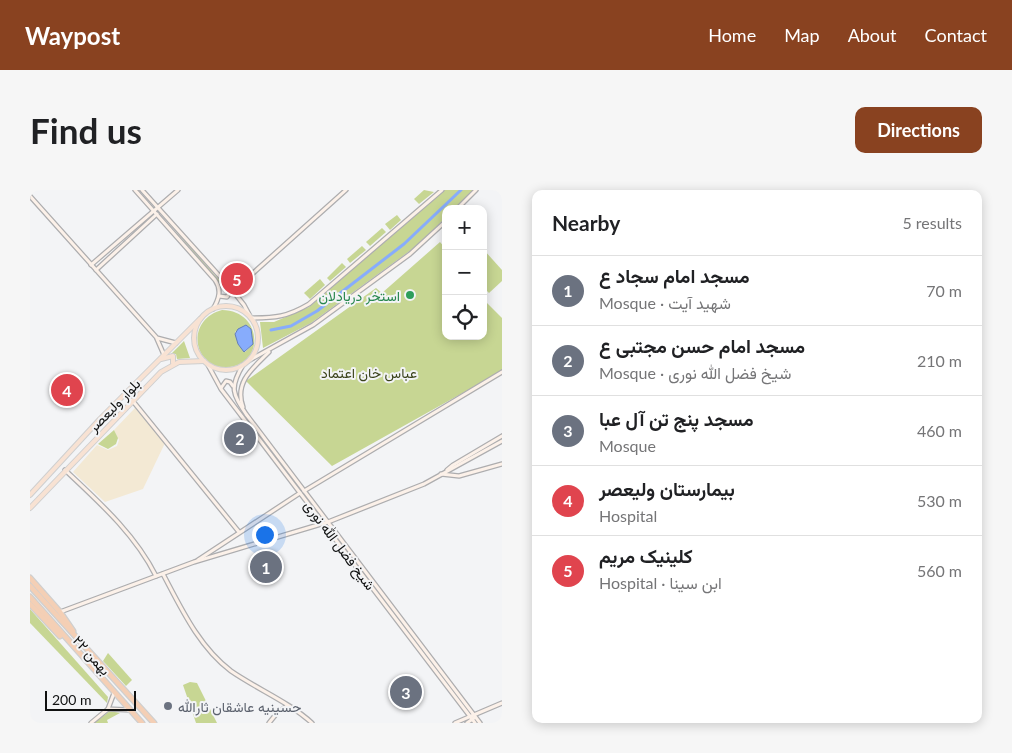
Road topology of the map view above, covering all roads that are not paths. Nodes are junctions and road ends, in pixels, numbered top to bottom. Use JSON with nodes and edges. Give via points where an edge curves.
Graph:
{"nodes":[{"id":1,"x":135,"y":190,"type":"edge"},
{"id":2,"x":142,"y":190,"type":"edge"},
{"id":3,"x":178,"y":190,"type":"edge"},
{"id":4,"x":346,"y":190,"type":"edge"},
{"id":5,"x":441,"y":190,"type":"edge"},
{"id":6,"x":476,"y":190,"type":"edge"},
{"id":7,"x":30,"y":196,"type":"edge"},
{"id":8,"x":462,"y":205,"type":"edge"},
{"id":9,"x":158,"y":208,"type":"junction"},
{"id":10,"x":153,"y":210,"type":"junction"},
{"id":11,"x":157,"y":214,"type":"junction"},
{"id":12,"x":442,"y":225,"type":"edge"},
{"id":13,"x":91,"y":265,"type":"junction"},
{"id":14,"x":96,"y":270,"type":"junction"},
{"id":15,"x":232,"y":290,"type":"junction"},
{"id":16,"x":219,"y":296,"type":"junction"},
{"id":17,"x":213,"y":309,"type":"junction"},
{"id":18,"x":250,"y":318,"type":"junction"},
{"id":19,"x":200,"y":319,"type":"junction"},
{"id":20,"x":157,"y":338,"type":"junction"},
{"id":21,"x":176,"y":343,"type":"junction"},
{"id":22,"x":271,"y":350,"type":"junction"},
{"id":23,"x":164,"y":355,"type":"junction"},
{"id":24,"x":159,"y":360,"type":"junction"},
{"id":25,"x":204,"y":361,"type":"junction"},
{"id":26,"x":248,"y":361,"type":"junction"},
{"id":27,"x":173,"y":364,"type":"junction"},
{"id":28,"x":208,"y":365,"type":"junction"},
{"id":29,"x":243,"y":365,"type":"junction"},
{"id":30,"x":502,"y":372,"type":"edge"},
{"id":31,"x":233,"y":387,"type":"junction"},
{"id":32,"x":221,"y":389,"type":"junction"},
{"id":33,"x":132,"y":400,"type":"junction"},
{"id":34,"x":246,"y":414,"type":"junction"},
{"id":35,"x":502,"y":436,"type":"edge"},
{"id":36,"x":502,"y":441,"type":"edge"},
{"id":37,"x":502,"y":464,"type":"edge"},
{"id":38,"x":65,"y":470,"type":"junction"},
{"id":39,"x":447,"y":471,"type":"junction"},
{"id":40,"x":441,"y":474,"type":"junction"},
{"id":41,"x":46,"y":476,"type":"junction"},
{"id":42,"x":53,"y":482,"type":"junction"},
{"id":43,"x":302,"y":492,"type":"junction"},
{"id":44,"x":30,"y":494,"type":"edge"},
{"id":45,"x":30,"y":508,"type":"edge"},
{"id":46,"x":326,"y":523,"type":"junction"},
{"id":47,"x":239,"y":532,"type":"junction"},
{"id":48,"x":194,"y":562,"type":"junction"},
{"id":49,"x":163,"y":574,"type":"junction"},
{"id":50,"x":156,"y":576,"type":"junction"},
{"id":51,"x":30,"y":578,"type":"edge"},
{"id":52,"x":30,"y":586,"type":"edge"},
{"id":53,"x":30,"y":597,"type":"edge"},
{"id":54,"x":30,"y":604,"type":"edge"},
{"id":55,"x":60,"y":612,"type":"junction"},
{"id":56,"x":83,"y":645,"type":"junction"},
{"id":57,"x":78,"y":652,"type":"junction"},
{"id":58,"x":114,"y":693,"type":"junction"},
{"id":59,"x":502,"y":703,"type":"edge"},
{"id":60,"x":287,"y":706,"type":"junction"},
{"id":61,"x":108,"y":709,"type":"junction"},
{"id":62,"x":130,"y":710,"type":"junction"},
{"id":63,"x":470,"y":716,"type":"junction"},
{"id":64,"x":475,"y":716,"type":"junction"},
{"id":65,"x":474,"y":722,"type":"edge"},
{"id":66,"x":91,"y":723,"type":"edge"},
{"id":67,"x":142,"y":723,"type":"edge"},
{"id":68,"x":154,"y":723,"type":"edge"},
{"id":69,"x":269,"y":723,"type":"edge"},
{"id":70,"x":312,"y":723,"type":"edge"},
{"id":71,"x":455,"y":723,"type":"edge"},
{"id":72,"x":467,"y":723,"type":"edge"},
{"id":73,"x":480,"y":723,"type":"edge"}],
"edges":[{"from":1,"to":10,"type":"main road"},
{"from":2,"to":9,"type":"main road"},
{"from":3,"to":9,"type":"main road"},
{"from":4,"to":15,"type":"main road"},
{"from":5,"to":18,"type":"main road","via":[[309,304],[278,318]]},
{"from":6,"to":8,"type":"main road"},
{"from":7,"to":13,"type":"main road"},
{"from":9,"to":10,"type":"main road"},
{"from":9,"to":11,"type":"main road"},
{"from":9,"to":15,"type":"main road"},
{"from":10,"to":11,"type":"main road"},
{"from":10,"to":13,"type":"main road"},
{"from":11,"to":14,"type":"main road"},
{"from":11,"to":16,"type":"main road","via":[[219,285]]},
{"from":12,"to":22,"type":"main road","via":[[410,254],[313,325]]},
{"from":13,"to":14,"type":"main road"},
{"from":14,"to":20,"type":"main road"},
{"from":15,"to":16,"type":"main road","via":[[227,297]]},
{"from":15,"to":18,"type":"main road"},
{"from":16,"to":17,"type":"main road"},
{"from":17,"to":18,"type":"main road","via":[[229,306]]},
{"from":17,"to":19,"type":"main road"},
{"from":18,"to":26,"type":"main road","via":[[256,327],[258,341]]},
{"from":19,"to":21,"type":"main road","name":"بلوار ولیعصر"},
{"from":19,"to":25,"type":"main road","via":[[194,341]]},
{"from":20,"to":21,"type":"main road"},
{"from":20,"to":23,"type":"main road"},
{"from":21,"to":23,"type":"main road","name":"بلوار ولیعصر"},
{"from":22,"to":26,"type":"main road"},
{"from":22,"to":34,"type":"main road","via":[[242,383],[241,397]]},
{"from":23,"to":24,"type":"main road","name":"بلوار ولیعصر"},
{"from":24,"to":27,"type":"main road","via":[[173,356]]},
{"from":24,"to":41,"type":"main road","name":"بلوار ولیعصر"},
{"from":25,"to":27,"type":"main road"},
{"from":25,"to":28,"type":"main road"},
{"from":26,"to":29,"type":"main road"},
{"from":27,"to":33,"type":"main road","name":"بلوار ولیعصر"},
{"from":28,"to":29,"type":"main road","via":[[229,370]]},
{"from":28,"to":32,"type":"main road","name":"شیخ فضل الله نوری"},
{"from":29,"to":31,"type":"main road"},
{"from":30,"to":43,"type":"main road"},
{"from":31,"to":32,"type":"main road","via":[[226,381]]},
{"from":31,"to":34,"type":"main road","name":"شیخ فضل الله نوری","via":[[234,396]]},
{"from":32,"to":43,"type":"main road","name":"شیخ فضل الله نوری"},
{"from":33,"to":38,"type":"main road","name":"بلوار ولیعصر"},
{"from":33,"to":47,"type":"main road"},
{"from":34,"to":43,"type":"main road","name":"شیخ فضل الله نوری"},
{"from":35,"to":39,"type":"main road"},
{"from":36,"to":39,"type":"main road"},
{"from":37,"to":40,"type":"main road","via":[[459,476]]},
{"from":38,"to":42,"type":"main road","name":"بلوار ولیعصر"},
{"from":38,"to":50,"type":"main road","via":[[116,519],[147,557]]},
{"from":39,"to":40,"type":"main road"},
{"from":40,"to":46,"type":"main road","via":[[399,495]]},
{"from":41,"to":42,"type":"main road"},
{"from":41,"to":44,"type":"main road","name":"بلوار ولیعصر"},
{"from":42,"to":45,"type":"main road","name":"بلوار ولیعصر"},
{"from":43,"to":46,"type":"main road","name":"شیخ فضل الله نوری"},
{"from":43,"to":47,"type":"main road"},
{"from":46,"to":48,"type":"main road"},
{"from":46,"to":63,"type":"main road","name":"شیخ فضل الله نوری"},
{"from":46,"to":64,"type":"main road","name":"شیخ فضل الله نوری"},
{"from":47,"to":48,"type":"main road"},
{"from":48,"to":49,"type":"main road"},
{"from":49,"to":50,"type":"main road"},
{"from":49,"to":60,"type":"main road","via":[[209,649],[230,670]]},
{"from":50,"to":55,"type":"main road"},
{"from":51,"to":55,"type":"highway"},
{"from":52,"to":56,"type":"highway","name":"۲۲ بهمن"},
{"from":53,"to":57,"type":"highway","name":"۲۲ بهمن"},
{"from":54,"to":57,"type":"highway"},
{"from":55,"to":56,"type":"highway"},
{"from":56,"to":68,"type":"highway","name":"۲۲ بهمن"},
{"from":57,"to":58,"type":"highway","name":"۲۲ بهمن"},
{"from":58,"to":61,"type":"main road"},
{"from":58,"to":62,"type":"highway","name":"۲۲ بهمن"},
{"from":59,"to":64,"type":"main road"},
{"from":60,"to":69,"type":"main road"},
{"from":60,"to":70,"type":"main road"},
{"from":61,"to":62,"type":"main road"},
{"from":61,"to":66,"type":"main road"},
{"from":62,"to":67,"type":"highway","name":"۲۲ بهمن"},
{"from":63,"to":64,"type":"main road"},
{"from":63,"to":65,"type":"main road","name":"شیخ فضل الله نوری"},
{"from":63,"to":71,"type":"main road"},
{"from":64,"to":65,"type":"main road"},
{"from":64,"to":73,"type":"main road","name":"شیخ فضل الله نوری"},
{"from":65,"to":72,"type":"main road"}]}
